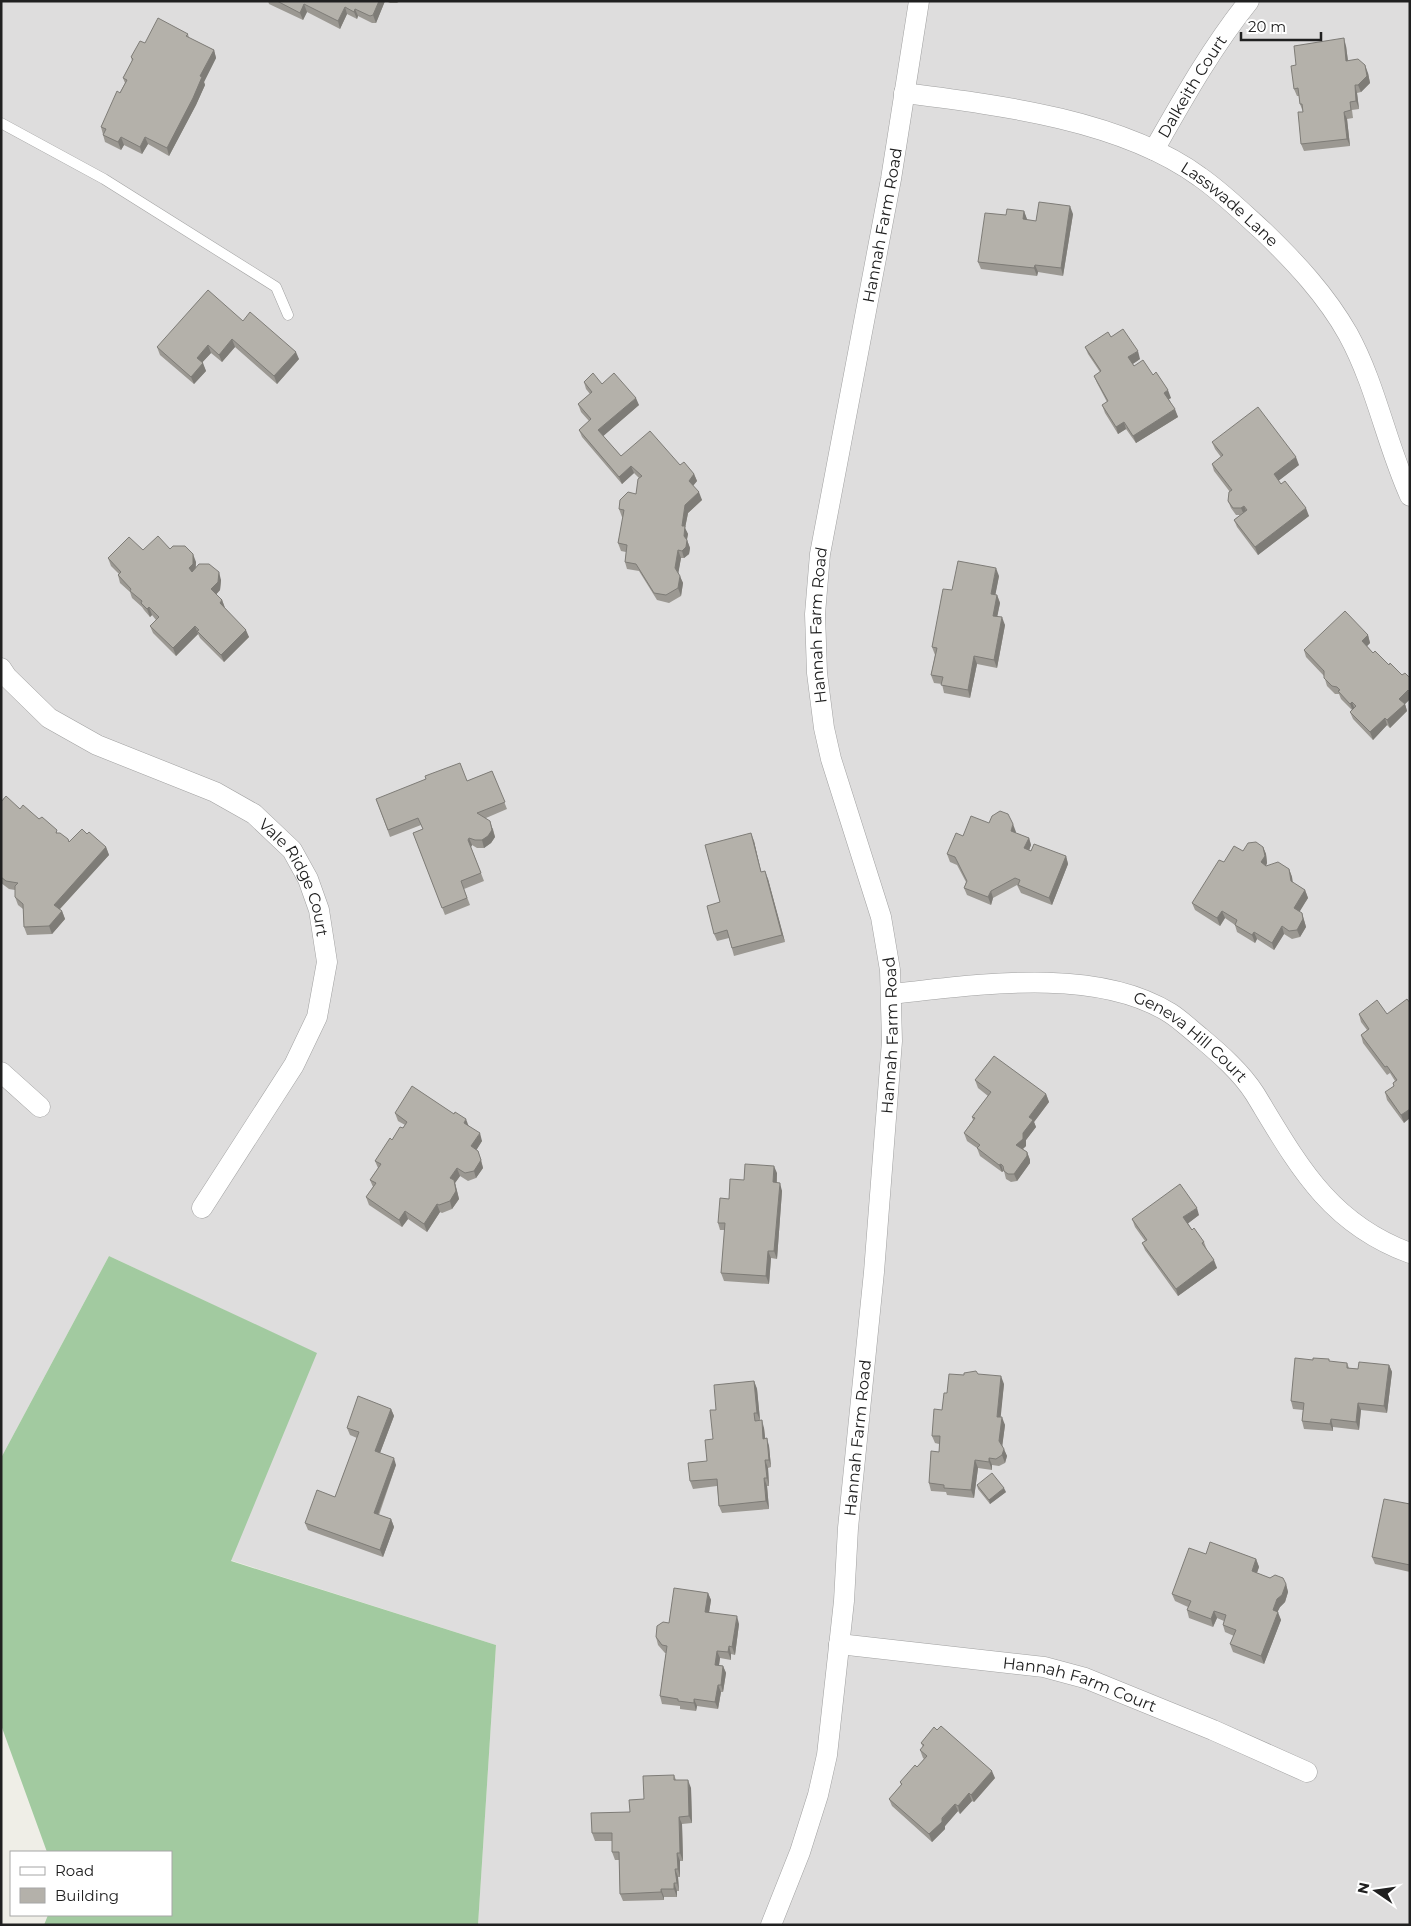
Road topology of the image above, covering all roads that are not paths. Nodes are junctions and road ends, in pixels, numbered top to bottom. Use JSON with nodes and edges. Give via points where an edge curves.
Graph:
{"nodes":[{"id":1,"x":919,"y":1,"type":"edge"},
{"id":2,"x":1250,"y":1,"type":"edge"},
{"id":3,"x":904,"y":93,"type":"junction"},
{"id":4,"x":1,"y":123,"type":"edge"},
{"id":5,"x":1154,"y":150,"type":"junction"},
{"id":6,"x":288,"y":315,"type":"dead end"},
{"id":7,"x":1410,"y":496,"type":"edge"},
{"id":8,"x":1,"y":668,"type":"edge"},
{"id":9,"x":892,"y":994,"type":"junction"},
{"id":10,"x":1,"y":1072,"type":"edge"},
{"id":11,"x":40,"y":1107,"type":"dead end"},
{"id":12,"x":202,"y":1208,"type":"dead end"},
{"id":13,"x":1410,"y":1253,"type":"edge"},
{"id":14,"x":839,"y":1644,"type":"junction"},
{"id":15,"x":1307,"y":1772,"type":"dead end"},
{"id":16,"x":771,"y":1925,"type":"edge"}],
"edges":[{"from":1,"to":3,"type":"street","name":"Hannah Farm Road"},
{"from":2,"to":5,"type":"street","name":"Dalkeith Court","via":[[1231,24]]},
{"from":3,"to":5,"type":"street","name":"Lasswade Lane","via":[[977,102],[1065,121],[1108,132]]},
{"from":3,"to":9,"type":"street","name":"Hannah Farm Road","via":[[891,179],[820,554],[815,614],[817,673],[824,728],[880,917]]},
{"from":4,"to":6,"type":"lane","via":[[104,180],[276,287]]},
{"from":5,"to":7,"type":"street","name":"Lasswade Lane","via":[[1200,177],[1242,211],[1291,258],[1328,303],[1348,334],[1369,380]]},
{"from":8,"to":12,"type":"street","name":"Vale Ridge Court","via":[[49,718],[97,745],[215,792],[254,814],[292,850],[308,879],[319,910],[326,962],[317,1018],[294,1065]]},
{"from":9,"to":13,"type":"street","name":"Geneva Hill Court","via":[[978,985],[1062,983],[1099,987],[1135,997],[1170,1013],[1211,1046],[1244,1080],[1290,1153],[1314,1186],[1339,1212],[1369,1234]]},
{"from":9,"to":14,"type":"street","name":"Hannah Farm Road","via":[[892,1042],[876,1244]]},
{"from":10,"to":11,"type":"street"},
{"from":14,"to":15,"type":"street","name":"Hannah Farm Court","via":[[1044,1667],[1077,1675]]},
{"from":14,"to":16,"type":"street","name":"Hannah Farm Road","via":[[827,1755],[818,1795]]}]}
